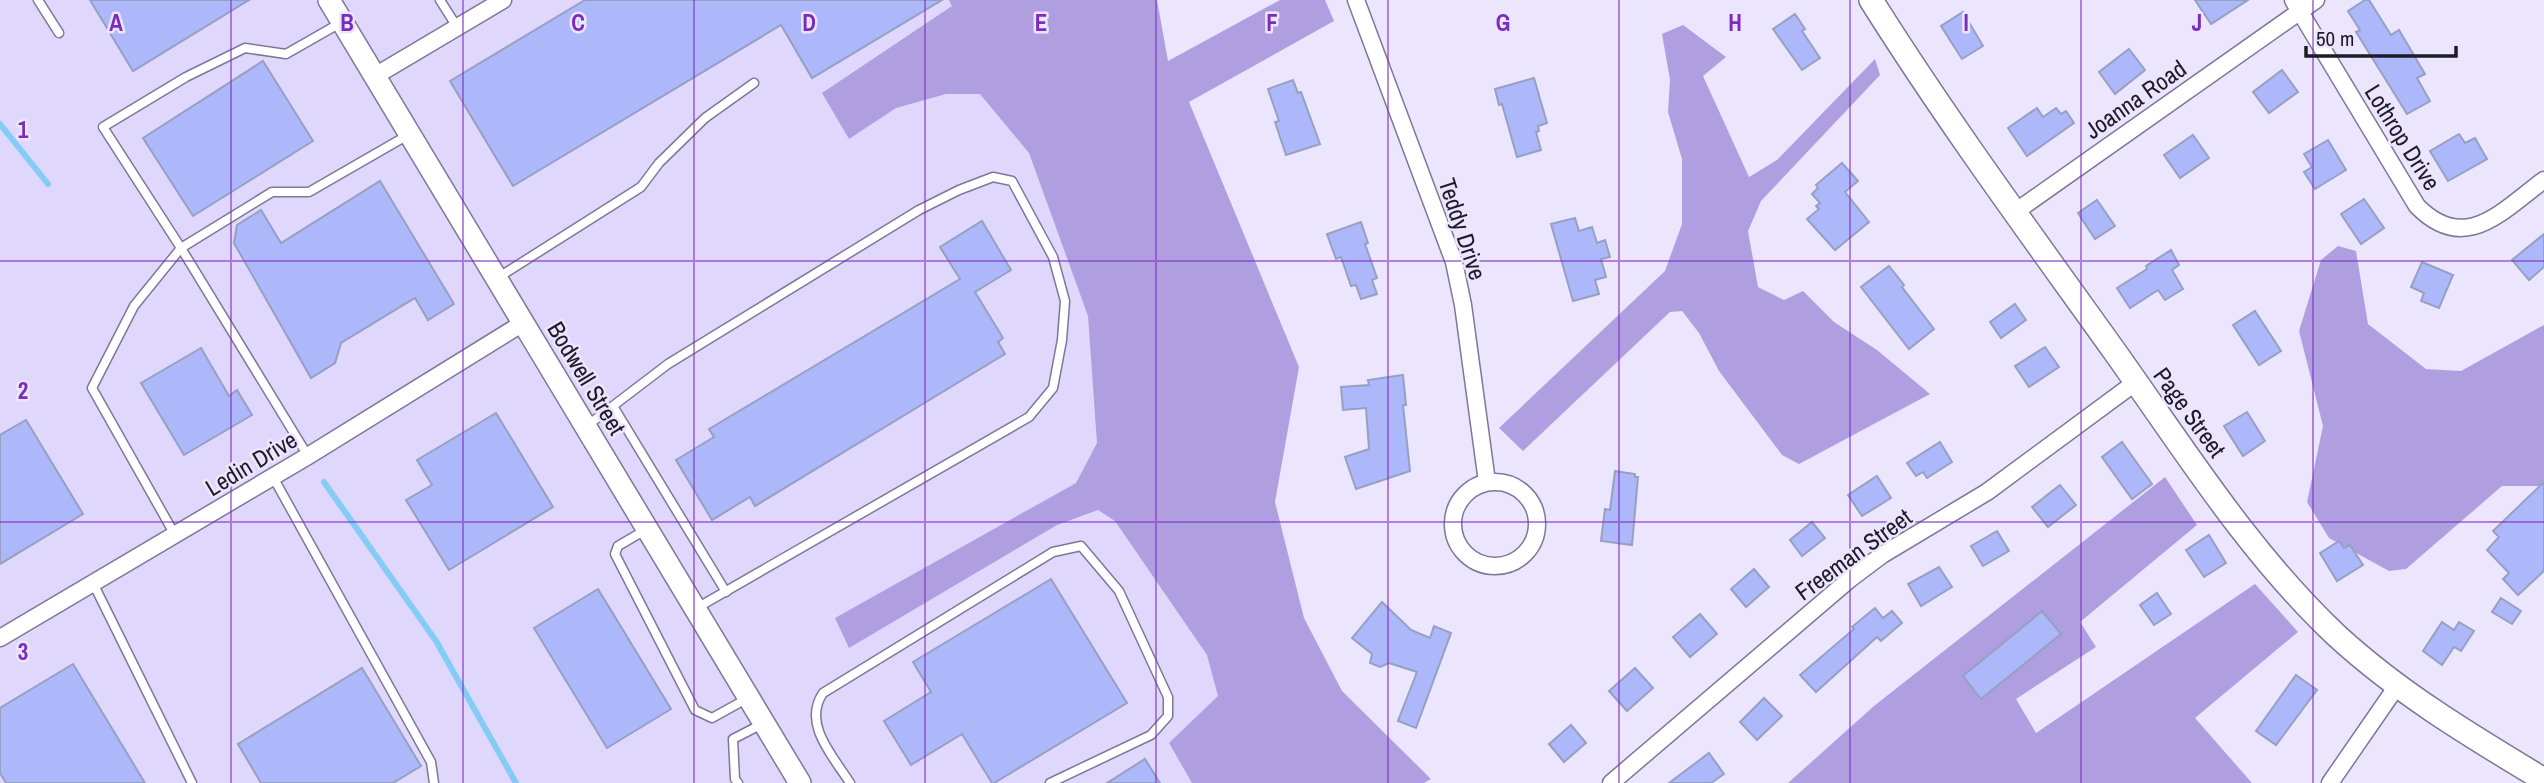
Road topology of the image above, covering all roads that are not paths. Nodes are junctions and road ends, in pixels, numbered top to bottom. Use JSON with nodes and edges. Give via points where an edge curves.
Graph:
{"nodes":[{"id":1,"x":38,"y":0,"type":"edge"},
{"id":2,"x":329,"y":0,"type":"edge"},
{"id":3,"x":440,"y":0,"type":"edge"},
{"id":4,"x":503,"y":0,"type":"edge"},
{"id":5,"x":1356,"y":0,"type":"edge"},
{"id":6,"x":1871,"y":0,"type":"edge"},
{"id":7,"x":2316,"y":0,"type":"edge"},
{"id":8,"x":2296,"y":6,"type":"edge"},
{"id":9,"x":342,"y":22,"type":"junction"},
{"id":10,"x":457,"y":27,"type":"junction"},
{"id":11,"x":59,"y":33,"type":"dead end"},
{"id":12,"x":375,"y":76,"type":"junction"},
{"id":13,"x":754,"y":83,"type":"dead end"},
{"id":14,"x":409,"y":135,"type":"junction"},
{"id":15,"x":2544,"y":180,"type":"edge"},
{"id":16,"x":2015,"y":212,"type":"junction"},
{"id":17,"x":181,"y":248,"type":"junction"},
{"id":18,"x":496,"y":278,"type":"junction"},
{"id":19,"x":523,"y":323,"type":"junction"},
{"id":20,"x":2136,"y":382,"type":"junction"},
{"id":21,"x":613,"y":406,"type":"junction"},
{"id":22,"x":585,"y":427,"type":"junction"},
{"id":23,"x":309,"y":456,"type":"junction"},
{"id":24,"x":272,"y":477,"type":"junction"},
{"id":25,"x":1487,"y":482,"type":"junction"},
{"id":26,"x":647,"y":529,"type":"junction"},
{"id":27,"x":175,"y":535,"type":"junction"},
{"id":28,"x":93,"y":583,"type":"junction"},
{"id":29,"x":726,"y":592,"type":"junction"},
{"id":30,"x":695,"y":610,"type":"junction"},
{"id":31,"x":0,"y":638,"type":"edge"},
{"id":32,"x":2397,"y":686,"type":"junction"},
{"id":33,"x":748,"y":698,"type":"junction"},
{"id":34,"x":764,"y":723,"type":"junction"},
{"id":35,"x":2544,"y":779,"type":"edge"},
{"id":36,"x":192,"y":783,"type":"edge"},
{"id":37,"x":434,"y":783,"type":"edge"},
{"id":38,"x":738,"y":783,"type":"edge"},
{"id":39,"x":800,"y":783,"type":"edge"},
{"id":40,"x":850,"y":783,"type":"edge"},
{"id":41,"x":1050,"y":783,"type":"edge"},
{"id":42,"x":1611,"y":783,"type":"edge"},
{"id":43,"x":2330,"y":783,"type":"edge"}],
"edges":[{"from":1,"to":11,"type":"lane"},
{"from":2,"to":9,"type":"street","name":"Bodwell Street"},
{"from":3,"to":10,"type":"lane"},
{"from":4,"to":10,"type":"street"},
{"from":5,"to":25,"type":"street","name":"Teddy Drive","via":[[1454,262]]},
{"from":6,"to":16,"type":"main road","name":"Page Street"},
{"from":7,"to":8,"type":"street","name":"Joanna Road"},
{"from":8,"to":15,"type":"street","name":"Lothrop Drive","via":[[2417,206],[2438,224],[2462,230],[2476,227]]},
{"from":8,"to":16,"type":"street","name":"Joanna Road"},
{"from":9,"to":12,"type":"street","name":"Bodwell Street"},
{"from":9,"to":17,"type":"lane","via":[[286,54],[245,48],[103,127]]},
{"from":10,"to":12,"type":"street"},
{"from":12,"to":14,"type":"street","name":"Bodwell Street"},
{"from":13,"to":18,"type":"lane","via":[[705,118],[641,187]]},
{"from":14,"to":17,"type":"lane","via":[[309,192],[272,192]]},
{"from":14,"to":18,"type":"street","name":"Bodwell Street"},
{"from":16,"to":20,"type":"main road","name":"Page Street"},
{"from":17,"to":23,"type":"lane"},
{"from":17,"to":27,"type":"lane","via":[[134,306],[92,388]]},
{"from":18,"to":19,"type":"street","name":"Bodwell Street"},
{"from":19,"to":22,"type":"street","name":"Bodwell Street"},
{"from":19,"to":23,"type":"street","name":"Ledin Drive"},
{"from":20,"to":32,"type":"main road","name":"Page Street","via":[[2276,572],[2334,633]]},
{"from":20,"to":42,"type":"street","name":"Freeman Street","via":[[1987,492],[1850,579]]},
{"from":21,"to":22,"type":"lane"},
{"from":21,"to":29,"type":"lane"},
{"from":21,"to":29,"type":"lane","via":[[668,364],[919,210],[993,177],[1012,181],[1053,257],[1065,301],[1053,388],[1029,417]]},
{"from":22,"to":26,"type":"street","name":"Bodwell Street"},
{"from":23,"to":24,"type":"street","name":"Ledin Drive"},
{"from":24,"to":27,"type":"street","name":"Ledin Drive"},
{"from":24,"to":37,"type":"lane","via":[[431,762]]},
{"from":25,"to":25,"type":"street","via":[[1463,496],[1453,523],[1455,537],[1472,559],[1485,564],[1510,563],[1530,546],[1537,521],[1534,508],[1515,487]]},
{"from":26,"to":30,"type":"street","name":"Bodwell Street"},
{"from":26,"to":33,"type":"lane","via":[[618,547],[615,554],[695,709],[712,718]]},
{"from":27,"to":28,"type":"street","name":"Ledin Drive"},
{"from":28,"to":31,"type":"street","name":"Ledin Drive"},
{"from":28,"to":36,"type":"lane"},
{"from":29,"to":30,"type":"lane"},
{"from":30,"to":33,"type":"street","name":"Bodwell Street"},
{"from":32,"to":35,"type":"main road","name":"Page Street"},
{"from":32,"to":43,"type":"street"},
{"from":33,"to":34,"type":"street","name":"Bodwell Street"},
{"from":34,"to":38,"type":"lane","via":[[733,739]]},
{"from":34,"to":39,"type":"street","name":"Bodwell Street"},
{"from":40,"to":41,"type":"lane","via":[[816,728],[816,704],[823,693],[1053,552],[1081,547],[1119,591],[1168,697],[1168,716],[1151,735]]}]}
